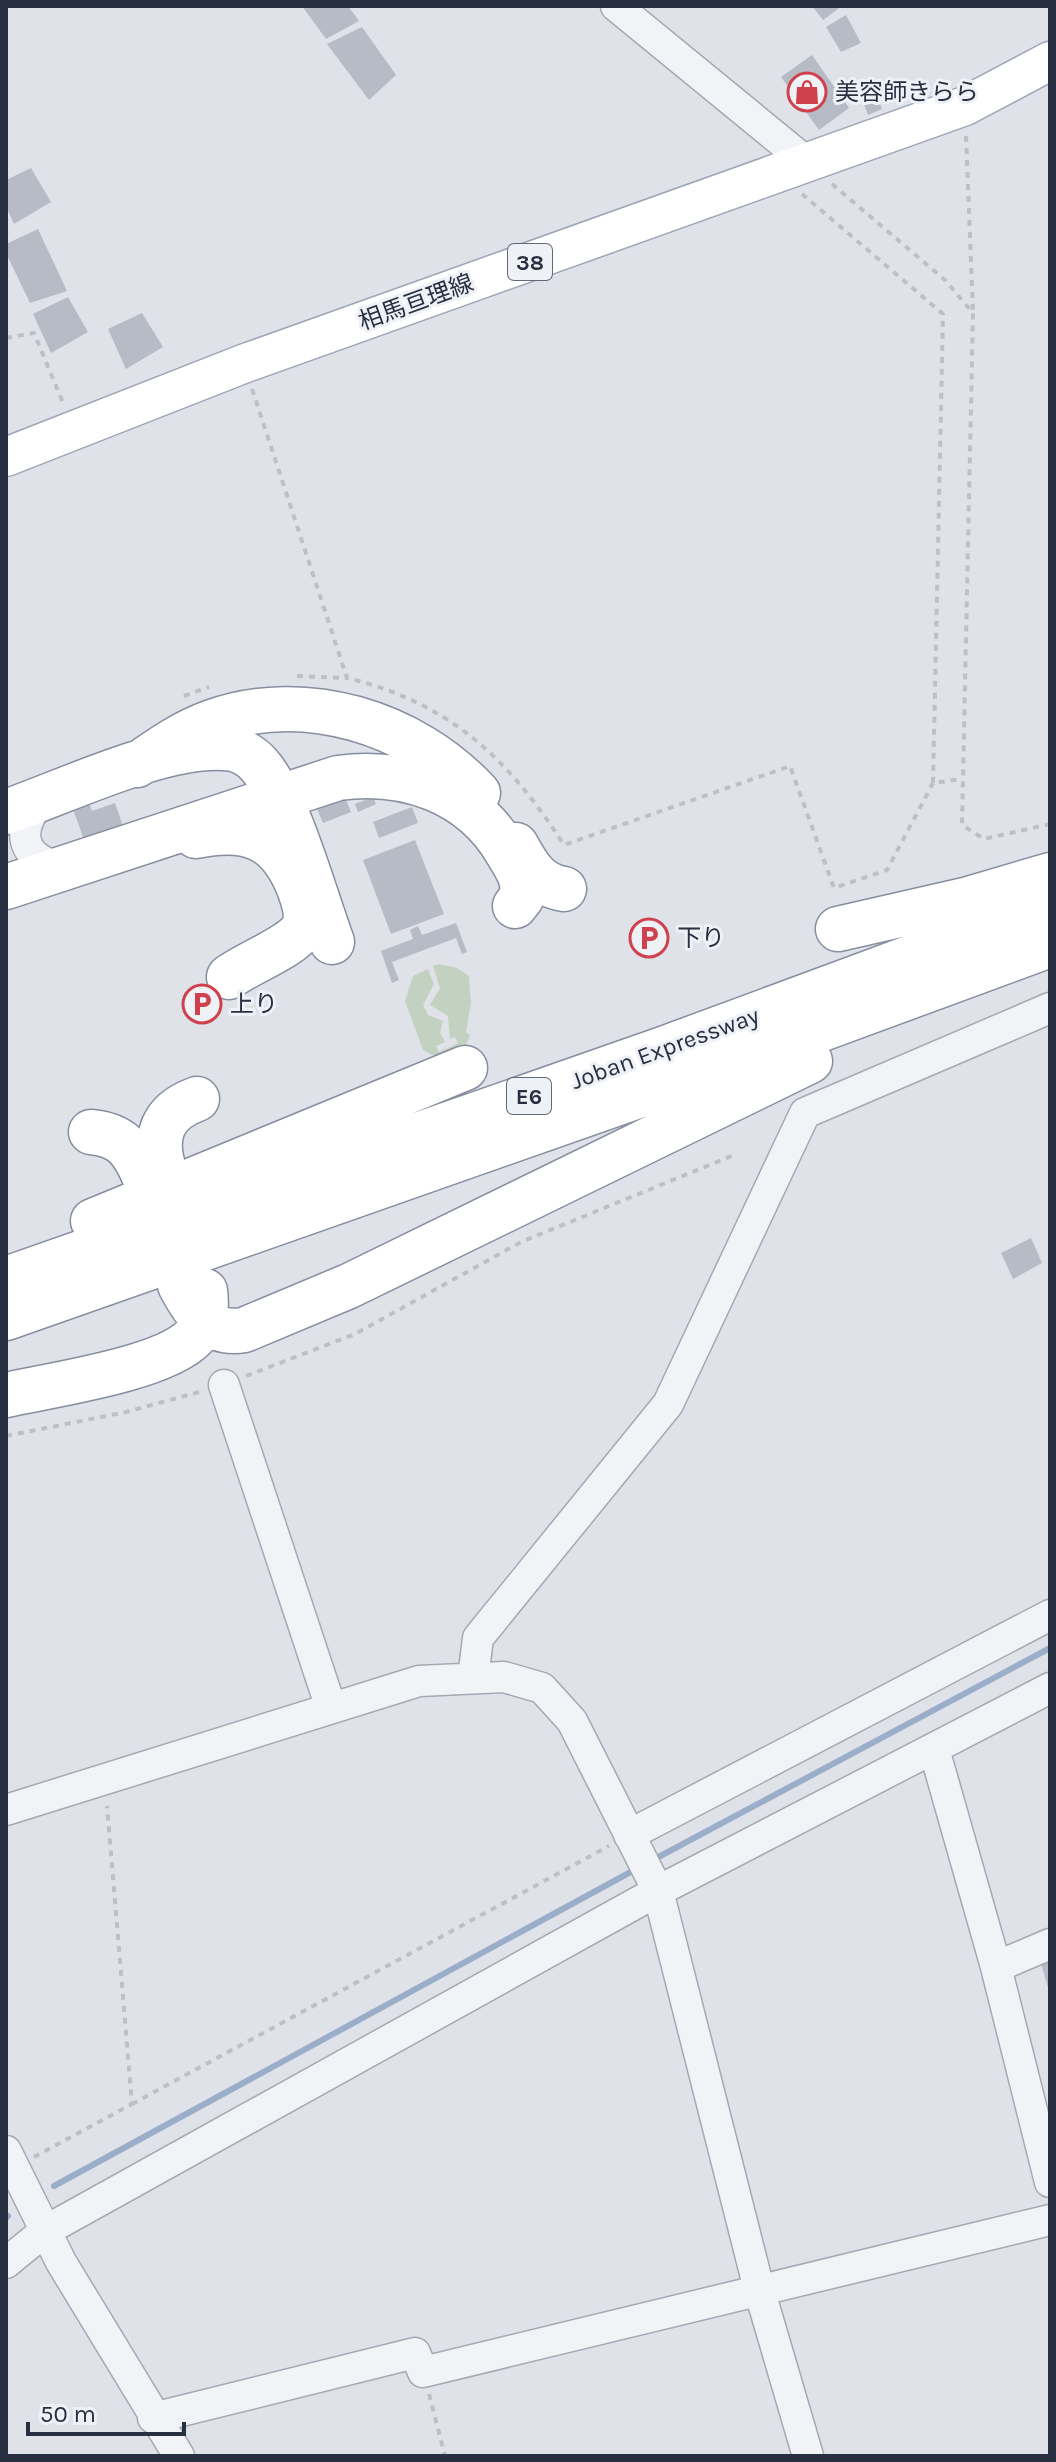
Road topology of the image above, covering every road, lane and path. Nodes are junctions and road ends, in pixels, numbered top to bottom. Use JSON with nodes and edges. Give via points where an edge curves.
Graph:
{"nodes":[{"id":1,"x":616,"y":6,"type":"edge"},
{"id":2,"x":1050,"y":61,"type":"edge"},
{"id":3,"x":965,"y":106,"type":"junction"},
{"id":4,"x":794,"y":169,"type":"junction"},
{"id":5,"x":973,"y":313,"type":"junction"},
{"id":6,"x":6,"y":338,"type":"edge"},
{"id":7,"x":243,"y":364,"type":"junction"},
{"id":8,"x":74,"y":430,"type":"junction"},
{"id":9,"x":6,"y":457,"type":"edge"},
{"id":10,"x":137,"y":765,"type":"junction"},
{"id":11,"x":963,"y":779,"type":"junction"},
{"id":12,"x":933,"y":783,"type":"junction"},
{"id":13,"x":278,"y":797,"type":"junction"},
{"id":14,"x":24,"y":806,"type":"edge"},
{"id":15,"x":1050,"y":824,"type":"edge"},
{"id":16,"x":154,"y":839,"type":"junction"},
{"id":17,"x":64,"y":868,"type":"junction"},
{"id":18,"x":1050,"y":875,"type":"edge"},
{"id":19,"x":6,"y":887,"type":"edge"},
{"id":20,"x":564,"y":889,"type":"dead end"},
{"id":21,"x":515,"y":906,"type":"dead end"},
{"id":22,"x":1050,"y":906,"type":"edge"},
{"id":23,"x":838,"y":929,"type":"dead end"},
{"id":24,"x":332,"y":942,"type":"dead end"},
{"id":25,"x":1050,"y":945,"type":"edge"},
{"id":26,"x":1050,"y":955,"type":"edge"},
{"id":27,"x":229,"y":977,"type":"dead end"},
{"id":28,"x":1050,"y":1008,"type":"edge"},
{"id":29,"x":465,"y":1068,"type":"dead end"},
{"id":30,"x":197,"y":1099,"type":"dead end"},
{"id":31,"x":91,"y":1132,"type":"dead end"},
{"id":32,"x":6,"y":1258,"type":"edge"},
{"id":33,"x":6,"y":1279,"type":"edge"},
{"id":34,"x":191,"y":1281,"type":"dead end"},
{"id":35,"x":6,"y":1318,"type":"edge"},
{"id":36,"x":204,"y":1321,"type":"junction"},
{"id":37,"x":224,"y":1385,"type":"dead end"},
{"id":38,"x":6,"y":1395,"type":"edge"},
{"id":39,"x":1050,"y":1615,"type":"edge"},
{"id":40,"x":473,"y":1678,"type":"junction"},
{"id":41,"x":1050,"y":1688,"type":"edge"},
{"id":42,"x":331,"y":1708,"type":"junction"},
{"id":43,"x":934,"y":1749,"type":"junction"},
{"id":44,"x":105,"y":1778,"type":"junction"},
{"id":45,"x":6,"y":1810,"type":"edge"},
{"id":46,"x":629,"y":1835,"type":"junction"},
{"id":47,"x":658,"y":1891,"type":"junction"},
{"id":48,"x":1050,"y":1944,"type":"edge"},
{"id":49,"x":996,"y":1967,"type":"junction"},
{"id":50,"x":132,"y":2104,"type":"junction"},
{"id":51,"x":9,"y":2164,"type":"edge"},
{"id":52,"x":1050,"y":2182,"type":"edge"},
{"id":53,"x":1050,"y":2220,"type":"edge"},
{"id":54,"x":45,"y":2231,"type":"junction"},
{"id":55,"x":6,"y":2263,"type":"edge"},
{"id":56,"x":759,"y":2289,"type":"junction"},
{"id":57,"x":423,"y":2372,"type":"junction"},
{"id":58,"x":153,"y":2418,"type":"junction"},
{"id":59,"x":179,"y":2456,"type":"edge"},
{"id":60,"x":445,"y":2456,"type":"edge"},
{"id":61,"x":808,"y":2456,"type":"edge"}],
"edges":[{"from":1,"to":4,"type":"street"},
{"from":2,"to":3,"type":"main road","name":"相馬亘理線","number":"38"},
{"from":3,"to":4,"type":"main road","name":"相馬亘理線","number":"38"},
{"from":3,"to":5,"type":"path"},
{"from":4,"to":5,"type":"path","via":[[945,280]]},
{"from":4,"to":7,"type":"main road","name":"相馬亘理線","number":"38"},
{"from":4,"to":12,"type":"path","via":[[943,314]]},
{"from":5,"to":11,"type":"path"},
{"from":6,"to":8,"type":"path","via":[[34,333]]},
{"from":7,"to":8,"type":"main road","name":"相馬亘理線","number":"38"},
{"from":7,"to":12,"type":"path","via":[[347,678],[404,694],[466,732],[523,784],[564,845],[790,766],[834,888],[887,870]]},
{"from":8,"to":9,"type":"main road","name":"相馬亘理線","number":"38"},
{"from":10,"to":13,"type":"highway","via":[[196,750],[232,749],[261,767]]},
{"from":10,"to":14,"type":"highway"},
{"from":10,"to":20,"type":"highway","via":[[177,738],[246,713],[325,711],[362,720],[396,732],[463,777],[489,805],[537,878],[548,887]]},
{"from":11,"to":12,"type":"path"},
{"from":11,"to":15,"type":"path","via":[[962,825],[984,839]]},
{"from":13,"to":16,"type":"highway"},
{"from":13,"to":21,"type":"highway","via":[[366,774],[397,776],[446,793],[469,807],[503,844],[524,886]]},
{"from":13,"to":24,"type":"highway"},
{"from":14,"to":17,"type":"street","via":[[31,812],[25,837],[30,852],[43,864]]},
{"from":16,"to":17,"type":"highway"},
{"from":16,"to":27,"type":"highway","via":[[246,834],[269,843],[285,858],[304,903],[305,923],[285,946],[253,959]]},
{"from":17,"to":19,"type":"highway"},
{"from":18,"to":23,"type":"highway"},
{"from":22,"to":33,"type":"highway","name":"Joban Expressway","number":"E6","via":[[663,1049]]},
{"from":25,"to":35,"type":"highway","name":"Joban Expressway","number":"E6"},
{"from":26,"to":36,"type":"highway","via":[[743,1092],[349,1286],[244,1330],[230,1333]]},
{"from":28,"to":40,"type":"street","via":[[805,1113],[668,1404],[478,1638]]},
{"from":29,"to":32,"type":"highway"},
{"from":30,"to":31,"type":"highway","via":[[162,1124],[155,1175],[119,1138]]},
{"from":34,"to":36,"type":"highway","via":[[206,1293]]},
{"from":36,"to":38,"type":"highway","via":[[197,1335],[171,1353]]},
{"from":37,"to":42,"type":"street"},
{"from":39,"to":46,"type":"street"},
{"from":40,"to":42,"type":"street","via":[[419,1681]]},
{"from":40,"to":46,"type":"street","via":[[504,1677],[542,1688],[572,1721]]},
{"from":41,"to":43,"type":"street"},
{"from":42,"to":44,"type":"street"},
{"from":43,"to":47,"type":"street"},
{"from":43,"to":49,"type":"street"},
{"from":44,"to":45,"type":"street"},
{"from":44,"to":50,"type":"path"},
{"from":46,"to":47,"type":"street"},
{"from":46,"to":50,"type":"path"},
{"from":47,"to":54,"type":"street"},
{"from":47,"to":56,"type":"street"},
{"from":48,"to":49,"type":"street"},
{"from":49,"to":52,"type":"street"},
{"from":50,"to":51,"type":"path"},
{"from":51,"to":54,"type":"street"},
{"from":53,"to":56,"type":"street"},
{"from":54,"to":55,"type":"street"},
{"from":54,"to":58,"type":"street"},
{"from":56,"to":57,"type":"street"},
{"from":56,"to":61,"type":"street"},
{"from":57,"to":58,"type":"street","via":[[415,2353]]},
{"from":57,"to":60,"type":"path"},
{"from":58,"to":59,"type":"street"}]}
